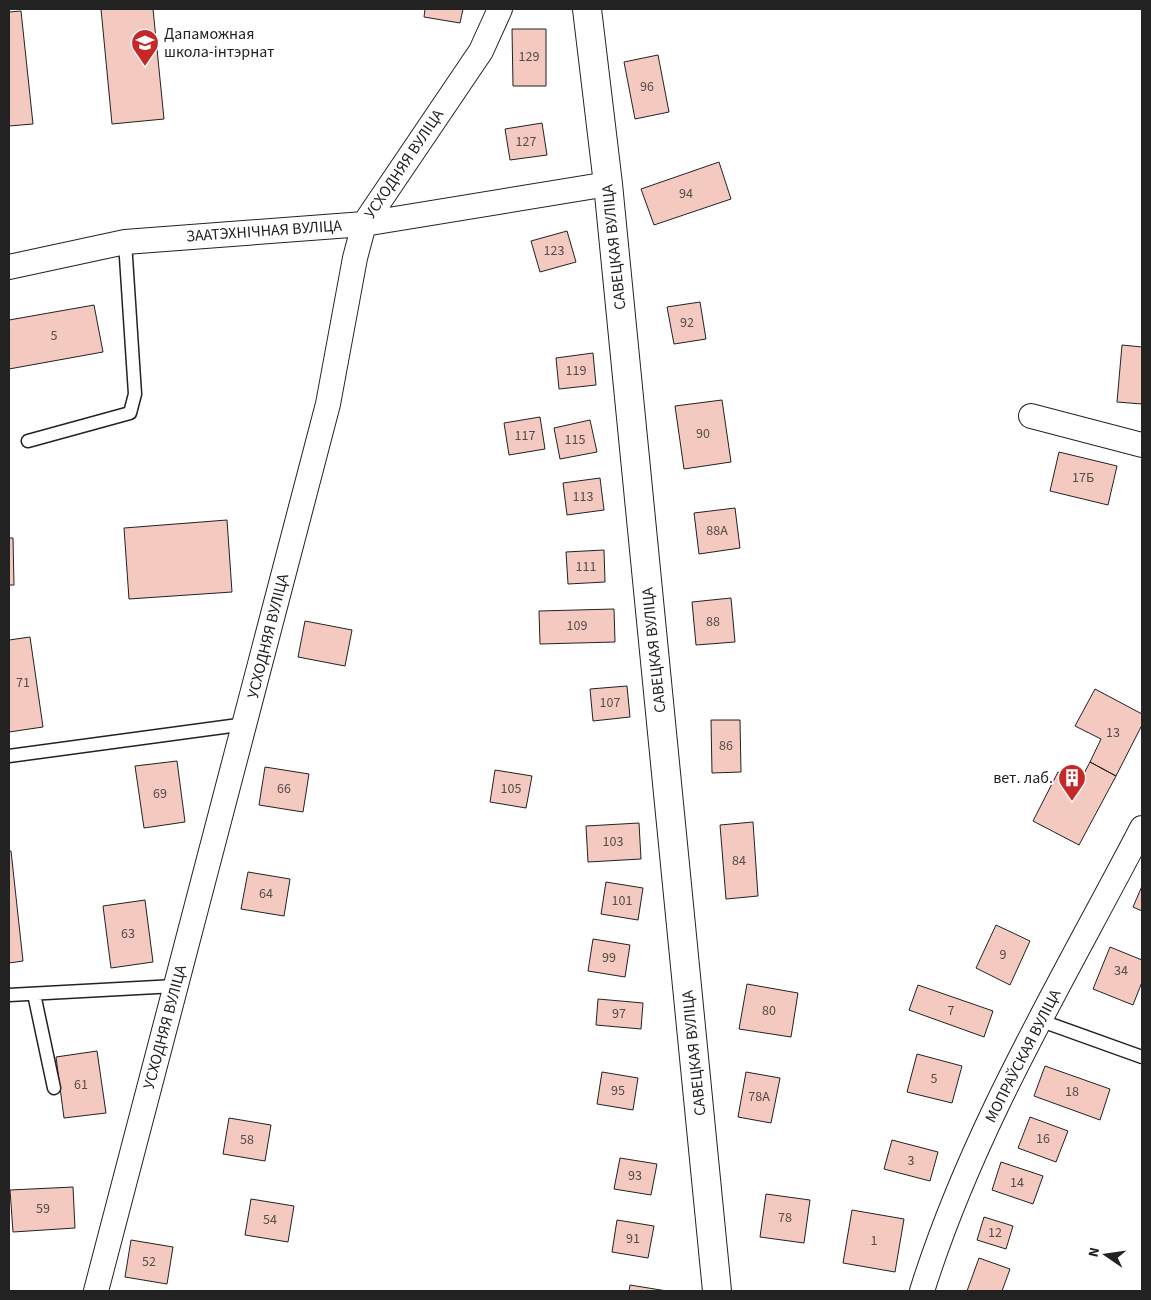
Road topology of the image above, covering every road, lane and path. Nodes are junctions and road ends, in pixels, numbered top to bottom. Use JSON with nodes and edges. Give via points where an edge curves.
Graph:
{"nodes":[{"id":1,"x":500,"y":9,"type":"edge"},
{"id":2,"x":587,"y":9,"type":"edge"},
{"id":3,"x":608,"y":184,"type":"junction"},
{"id":4,"x":364,"y":224,"type":"junction"},
{"id":5,"x":125,"y":242,"type":"junction"},
{"id":6,"x":9,"y":267,"type":"edge"},
{"id":7,"x":1032,"y":416,"type":"dead end"},
{"id":8,"x":28,"y":441,"type":"dead end"},
{"id":9,"x":1142,"y":445,"type":"edge"},
{"id":10,"x":246,"y":724,"type":"junction"},
{"id":11,"x":9,"y":756,"type":"edge"},
{"id":12,"x":1142,"y":828,"type":"edge"},
{"id":13,"x":176,"y":986,"type":"junction"},
{"id":14,"x":34,"y":994,"type":"junction"},
{"id":15,"x":9,"y":995,"type":"edge"},
{"id":16,"x":1039,"y":1020,"type":"junction"},
{"id":17,"x":1142,"y":1057,"type":"edge"},
{"id":18,"x":54,"y":1088,"type":"dead end"},
{"id":19,"x":96,"y":1291,"type":"edge"},
{"id":20,"x":717,"y":1291,"type":"edge"},
{"id":21,"x":922,"y":1291,"type":"edge"}],
"edges":[{"from":1,"to":4,"type":"street","name":"УСХОДНЯЯ ВУЛІЦА","via":[[481,51]]},
{"from":2,"to":3,"type":"street","name":"САВЕЦКАЯ ВУЛІЦА"},
{"from":3,"to":4,"type":"street","name":"ЗААТЭХНІЧНАЯ ВУЛІЦА"},
{"from":3,"to":20,"type":"street","name":"САВЕЦКАЯ ВУЛІЦА"},
{"from":4,"to":5,"type":"street","name":"ЗААТЭХНІЧНАЯ ВУЛІЦА"},
{"from":4,"to":10,"type":"street","name":"УСХОДНЯЯ ВУЛІЦА","via":[[354,258],[328,404]]},
{"from":5,"to":6,"type":"street","name":"ЗААТЭХНІЧНАЯ ВУЛІЦА"},
{"from":5,"to":8,"type":"lane","via":[[135,394],[130,413]]},
{"from":7,"to":9,"type":"street"},
{"from":10,"to":11,"type":"lane"},
{"from":10,"to":13,"type":"street","name":"УСХОДНЯЯ ВУЛІЦА"},
{"from":12,"to":16,"type":"street","name":"МОПРАЎСКАЯ ВУЛІЦА"},
{"from":13,"to":14,"type":"lane"},
{"from":13,"to":19,"type":"street","name":"УСХОДНЯЯ ВУЛІЦА"},
{"from":14,"to":15,"type":"lane"},
{"from":14,"to":18,"type":"lane"},
{"from":16,"to":17,"type":"lane"},
{"from":16,"to":21,"type":"street","name":"МОПРАЎСКАЯ ВУЛІЦА","via":[[985,1131],[934,1252]]}]}
